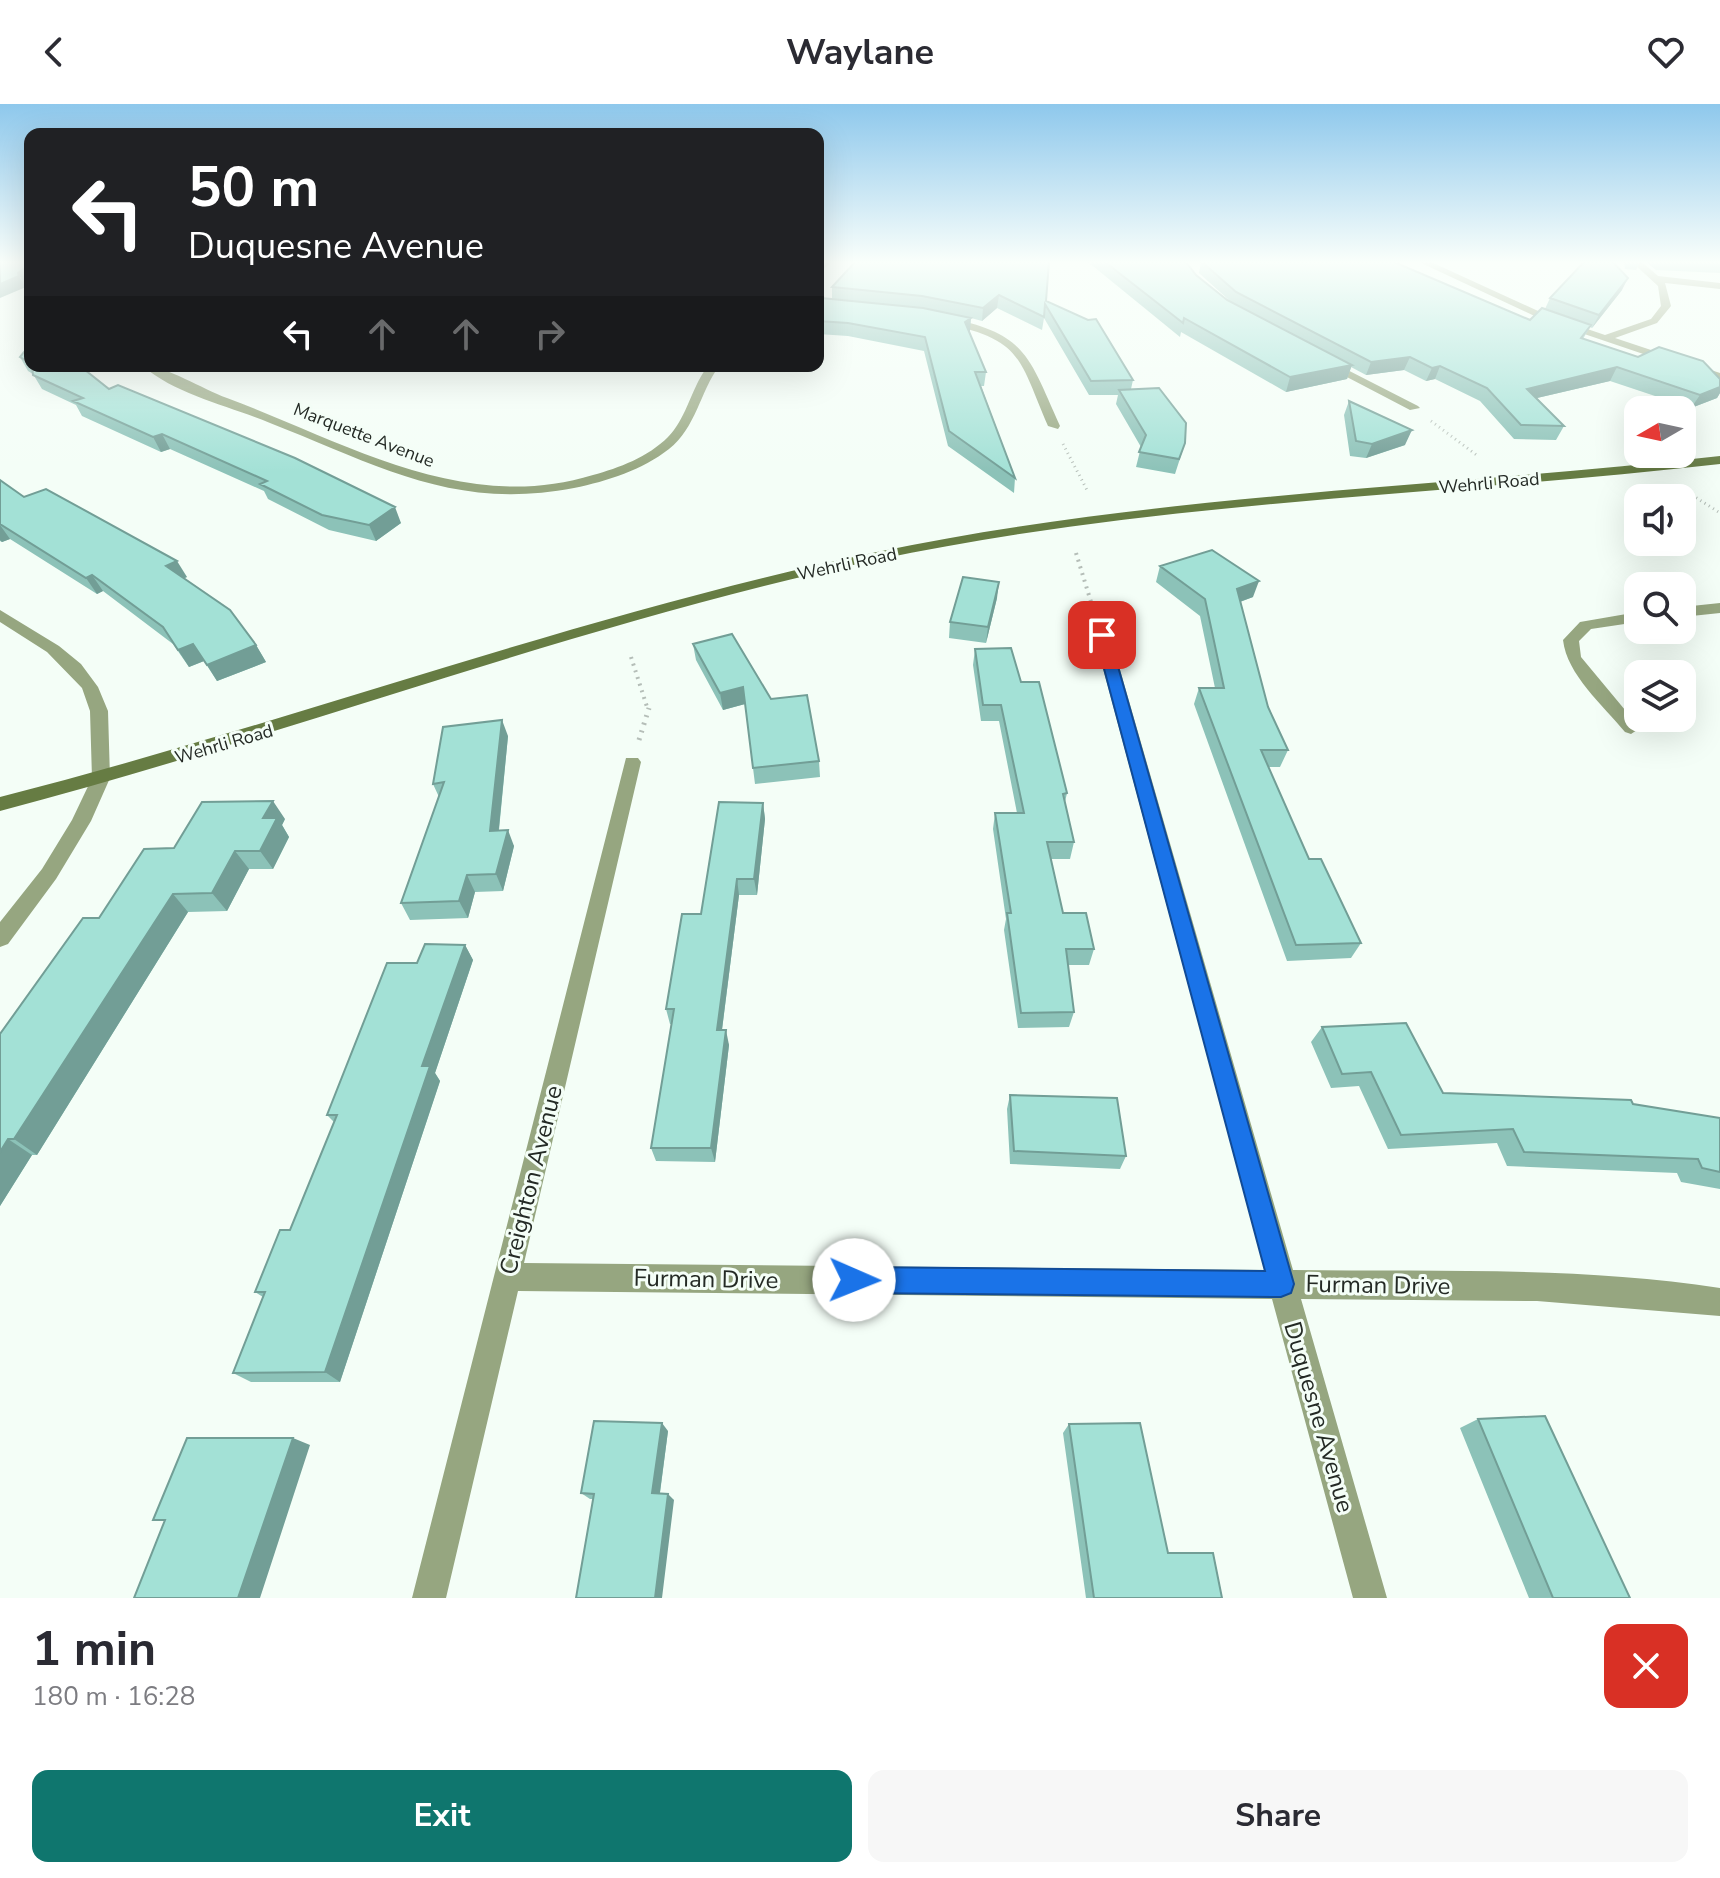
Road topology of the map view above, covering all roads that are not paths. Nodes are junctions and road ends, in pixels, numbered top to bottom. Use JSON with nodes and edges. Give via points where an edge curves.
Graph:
{"nodes":[{"id":1,"x":992,"y":332,"type":"edge"},
{"id":2,"x":1583,"y":332,"type":"edge"},
{"id":3,"x":1630,"y":332,"type":"edge"},
{"id":4,"x":1602,"y":339,"type":"junction"},
{"id":5,"x":1311,"y":353,"type":"edge"},
{"id":6,"x":162,"y":372,"type":"edge"},
{"id":7,"x":710,"y":372,"type":"edge"},
{"id":8,"x":1720,"y":377,"type":"edge"},
{"id":9,"x":1414,"y":408,"type":"road end"},
{"id":10,"x":1054,"y":426,"type":"road end"},
{"id":11,"x":1720,"y":460,"type":"edge"},
{"id":12,"x":1720,"y":608,"type":"edge"},
{"id":13,"x":1696,"y":611,"type":"edge"},
{"id":14,"x":0,"y":615,"type":"edge"},
{"id":15,"x":1624,"y":619,"type":"edge"},
{"id":16,"x":1102,"y":635,"type":"road end"},
{"id":17,"x":1624,"y":720,"type":"edge"},
{"id":18,"x":632,"y":762,"type":"road end"},
{"id":19,"x":101,"y":778,"type":"junction"},
{"id":20,"x":0,"y":804,"type":"edge"},
{"id":21,"x":0,"y":938,"type":"edge"},
{"id":22,"x":508,"y":1277,"type":"junction"},
{"id":23,"x":1281,"y":1284,"type":"junction"},
{"id":24,"x":1720,"y":1302,"type":"edge"},
{"id":25,"x":429,"y":1598,"type":"edge"},
{"id":26,"x":1370,"y":1598,"type":"edge"}],
"edges":[{"from":1,"to":10,"type":"street","via":[[1012,343]]},
{"from":2,"to":4,"type":"street"},
{"from":3,"to":4,"type":"street"},
{"from":4,"to":8,"type":"street"},
{"from":5,"to":9,"type":"street"},
{"from":6,"to":7,"type":"street","name":"Marquette Avenue","via":[[421,479],[489,490],[575,483],[650,457],[682,431]]},
{"from":11,"to":19,"type":"street","name":"Wehrli Road","via":[[1173,509],[879,556],[687,602],[316,718]]},
{"from":12,"to":13,"type":"street"},
{"from":14,"to":19,"type":"street","via":[[53,649],[90,687],[99,711]]},
{"from":15,"to":17,"type":"street","via":[[1586,625],[1571,640],[1573,657]]},
{"from":16,"to":23,"type":"street","name":"Duquesne Avenue"},
{"from":18,"to":22,"type":"street","name":"Creighton Avenue"},
{"from":19,"to":20,"type":"street","name":"Wehrli Road"},
{"from":19,"to":21,"type":"street","via":[[49,874]]},
{"from":22,"to":23,"type":"street","name":"Furman Drive"},
{"from":22,"to":25,"type":"street","name":"Creighton Avenue"},
{"from":23,"to":24,"type":"street","name":"Furman Drive","via":[[1537,1287]]},
{"from":23,"to":26,"type":"street","name":"Duquesne Avenue"}]}
